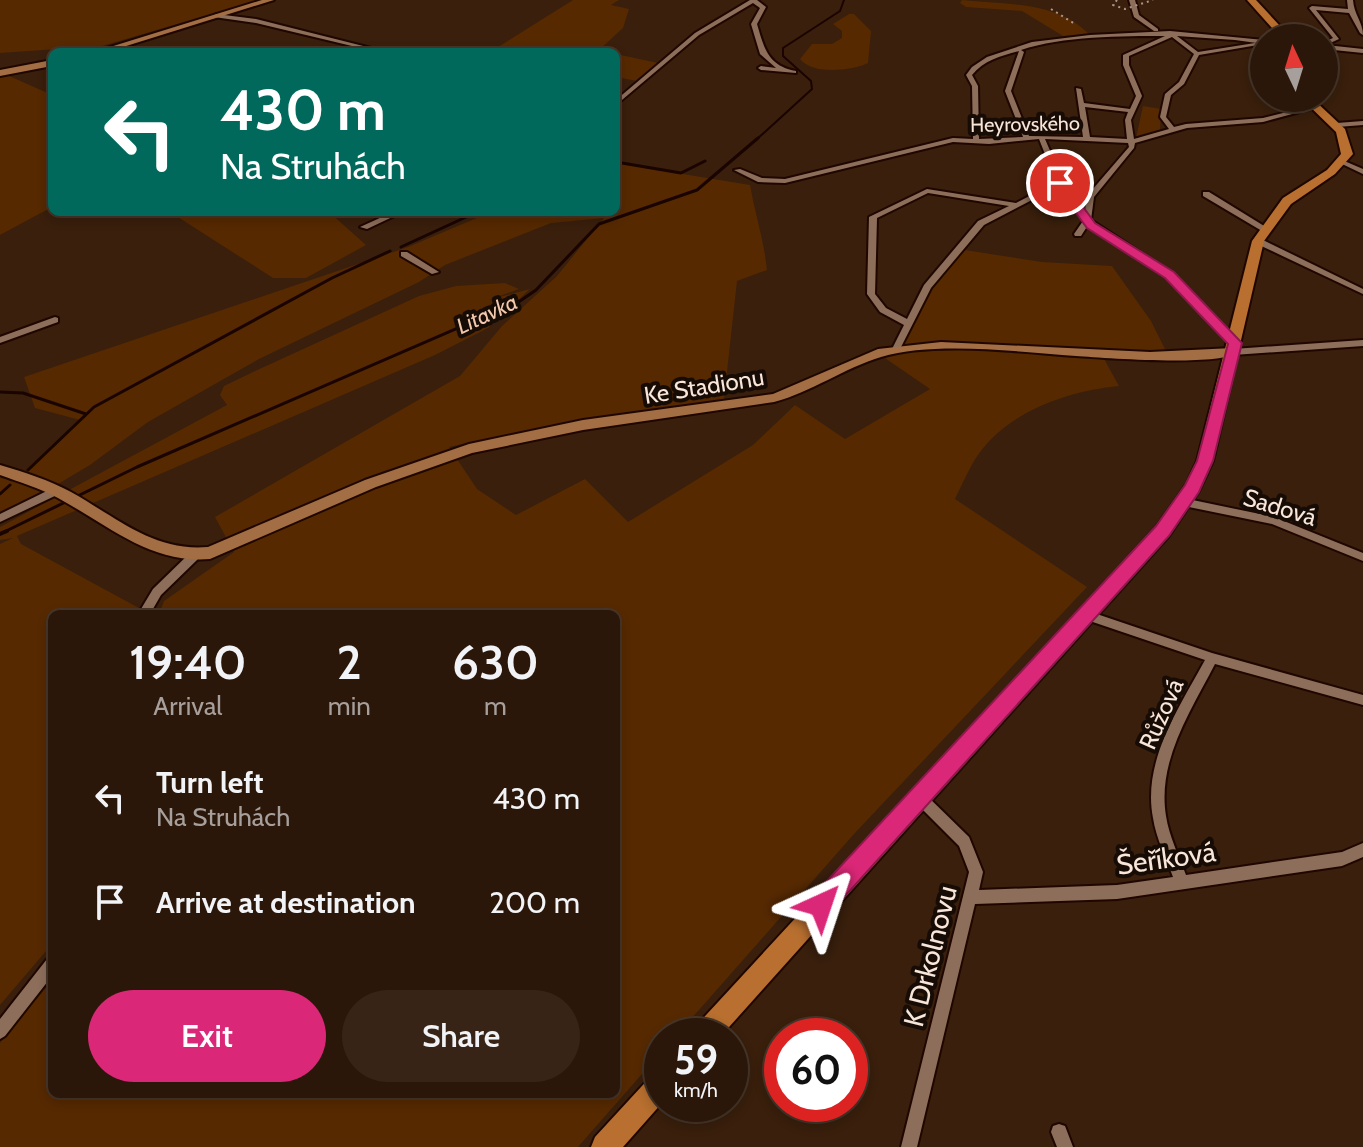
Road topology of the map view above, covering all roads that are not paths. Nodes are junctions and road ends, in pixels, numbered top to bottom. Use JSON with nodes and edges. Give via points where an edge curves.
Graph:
{"nodes":[{"id":1,"x":270,"y":0,"type":"edge"},
{"id":2,"x":754,"y":0,"type":"edge"},
{"id":3,"x":1132,"y":0,"type":"edge"},
{"id":4,"x":1251,"y":0,"type":"edge"},
{"id":5,"x":1350,"y":6,"type":"edge"},
{"id":6,"x":216,"y":16,"type":"junction"},
{"id":7,"x":1273,"y":24,"type":"edge"},
{"id":8,"x":1324,"y":24,"type":"edge"},
{"id":9,"x":1363,"y":31,"type":"edge"},
{"id":10,"x":1160,"y":32,"type":"junction"},
{"id":11,"x":1171,"y":34,"type":"junction"},
{"id":12,"x":1250,"y":41,"type":"edge"},
{"id":13,"x":1250,"y":45,"type":"edge"},
{"id":14,"x":1338,"y":47,"type":"edge"},
{"id":15,"x":111,"y":48,"type":"edge"},
{"id":16,"x":367,"y":48,"type":"edge"},
{"id":17,"x":1363,"y":51,"type":"edge"},
{"id":18,"x":1021,"y":52,"type":"junction"},
{"id":19,"x":763,"y":54,"type":"junction"},
{"id":20,"x":1197,"y":54,"type":"junction"},
{"id":21,"x":48,"y":64,"type":"edge"},
{"id":22,"x":783,"y":71,"type":"junction"},
{"id":23,"x":794,"y":72,"type":"dead end"},
{"id":24,"x":0,"y":73,"type":"edge"},
{"id":25,"x":1078,"y":89,"type":"dead end"},
{"id":26,"x":620,"y":100,"type":"edge"},
{"id":27,"x":1081,"y":105,"type":"junction"},
{"id":28,"x":1132,"y":111,"type":"junction"},
{"id":29,"x":1284,"y":112,"type":"edge"},
{"id":30,"x":1322,"y":112,"type":"edge"},
{"id":31,"x":1363,"y":123,"type":"edge"},
{"id":32,"x":1337,"y":125,"type":"junction"},
{"id":33,"x":1172,"y":129,"type":"junction"},
{"id":34,"x":1026,"y":137,"type":"junction"},
{"id":35,"x":1041,"y":137,"type":"junction"},
{"id":36,"x":1087,"y":138,"type":"junction"},
{"id":37,"x":1130,"y":141,"type":"junction"},
{"id":38,"x":976,"y":142,"type":"junction"},
{"id":39,"x":1342,"y":162,"type":"junction"},
{"id":40,"x":738,"y":170,"type":"dead end"},
{"id":41,"x":1363,"y":172,"type":"edge"},
{"id":42,"x":1060,"y":183,"type":"junction"},
{"id":43,"x":1206,"y":194,"type":"dead end"},
{"id":44,"x":1013,"y":204,"type":"junction"},
{"id":45,"x":390,"y":216,"type":"edge"},
{"id":46,"x":1086,"y":220,"type":"junction"},
{"id":47,"x":364,"y":227,"type":"dead end"},
{"id":48,"x":1078,"y":234,"type":"dead end"},
{"id":49,"x":1262,"y":235,"type":"junction"},
{"id":50,"x":404,"y":254,"type":"dead end"},
{"id":51,"x":435,"y":272,"type":"dead end"},
{"id":52,"x":1363,"y":292,"type":"edge"},
{"id":53,"x":55,"y":320,"type":"dead end"},
{"id":54,"x":909,"y":324,"type":"junction"},
{"id":55,"x":0,"y":340,"type":"edge"},
{"id":56,"x":1363,"y":343,"type":"edge"},
{"id":57,"x":1234,"y":348,"type":"junction"},
{"id":58,"x":896,"y":349,"type":"junction"},
{"id":59,"x":0,"y":470,"type":"edge"},
{"id":60,"x":60,"y":493,"type":"junction"},
{"id":61,"x":1183,"y":502,"type":"junction"},
{"id":62,"x":0,"y":518,"type":"edge"},
{"id":63,"x":194,"y":556,"type":"junction"},
{"id":64,"x":1363,"y":557,"type":"edge"},
{"id":65,"x":146,"y":610,"type":"edge"},
{"id":66,"x":1085,"y":615,"type":"junction"},
{"id":67,"x":1212,"y":658,"type":"junction"},
{"id":68,"x":1363,"y":700,"type":"edge"},
{"id":69,"x":918,"y":797,"type":"junction"},
{"id":70,"x":1363,"y":850,"type":"edge"},
{"id":71,"x":1182,"y":882,"type":"junction"},
{"id":72,"x":973,"y":897,"type":"junction"},
{"id":73,"x":48,"y":969,"type":"edge"},
{"id":74,"x":720,"y":1018,"type":"edge"},
{"id":75,"x":0,"y":1031,"type":"edge"},
{"id":76,"x":644,"y":1103,"type":"edge"},
{"id":77,"x":605,"y":1147,"type":"edge"},
{"id":78,"x":909,"y":1147,"type":"edge"}],
"edges":[{"from":1,"to":6,"type":"street"},
{"from":2,"to":19,"type":"street","via":[[763,7],[754,21]]},
{"from":2,"to":26,"type":"street","via":[[697,34]]},
{"from":3,"to":10,"type":"street","via":[[1136,16]]},
{"from":4,"to":7,"type":"main road"},
{"from":5,"to":8,"type":"street","via":[[1312,8]]},
{"from":5,"to":9,"type":"street"},
{"from":6,"to":15,"type":"street"},
{"from":6,"to":16,"type":"street"},
{"from":10,"to":11,"type":"street"},
{"from":10,"to":18,"type":"street","via":[[1085,36],[1032,44]]},
{"from":11,"to":12,"type":"street"},
{"from":11,"to":20,"type":"street"},
{"from":11,"to":28,"type":"street","via":[[1126,55],[1139,96]]},
{"from":13,"to":20,"type":"street"},
{"from":14,"to":17,"type":"street"},
{"from":18,"to":34,"type":"street","via":[[1008,91]]},
{"from":18,"to":38,"type":"street","via":[[977,64],[969,75],[975,86]]},
{"from":19,"to":22,"type":"street"},
{"from":19,"to":22,"type":"street","via":[[760,72]]},
{"from":20,"to":33,"type":"street","via":[[1182,83],[1168,94],[1163,117]]},
{"from":21,"to":24,"type":"street"},
{"from":22,"to":23,"type":"street"},
{"from":25,"to":27,"type":"street"},
{"from":27,"to":28,"type":"street"},
{"from":27,"to":36,"type":"street"},
{"from":28,"to":37,"type":"street"},
{"from":29,"to":33,"type":"street","name":"Heyrovského","via":[[1263,120]]},
{"from":30,"to":32,"type":"main road"},
{"from":31,"to":32,"type":"street"},
{"from":32,"to":39,"type":"main road","via":[[1348,148]]},
{"from":33,"to":37,"type":"street","name":"Heyrovského"},
{"from":34,"to":35,"type":"street","name":"Heyrovského"},
{"from":34,"to":38,"type":"street","name":"Heyrovského"},
{"from":35,"to":36,"type":"street","name":"Heyrovského"},
{"from":35,"to":42,"type":"street"},
{"from":36,"to":37,"type":"street","name":"Heyrovského"},
{"from":37,"to":46,"type":"street","via":[[1132,147],[1090,197]]},
{"from":38,"to":40,"type":"street","name":"Heyrovského","via":[[953,140],[785,181],[761,180]]},
{"from":39,"to":41,"type":"street"},
{"from":39,"to":49,"type":"main road","via":[[1287,201]]},
{"from":42,"to":44,"type":"street"},
{"from":42,"to":46,"type":"street"},
{"from":43,"to":49,"type":"street"},
{"from":44,"to":54,"type":"street","via":[[972,233],[927,287]]},
{"from":44,"to":54,"type":"street","via":[[927,191],[873,217],[871,294],[883,310]]},
{"from":45,"to":47,"type":"street"},
{"from":46,"to":48,"type":"street"},
{"from":46,"to":57,"type":"street","via":[[1169,275]]},
{"from":49,"to":52,"type":"street"},
{"from":49,"to":57,"type":"main road"},
{"from":50,"to":51,"type":"street"},
{"from":53,"to":55,"type":"street"},
{"from":54,"to":58,"type":"street"},
{"from":56,"to":57,"type":"street"},
{"from":57,"to":58,"type":"street","name":"Ke Stadionu","via":[[1163,358],[970,347]]},
{"from":57,"to":61,"type":"main road","via":[[1205,461]]},
{"from":58,"to":63,"type":"street","name":"Ke Stadionu","via":[[774,398],[470,449]]},
{"from":59,"to":60,"type":"street"},
{"from":60,"to":62,"type":"street"},
{"from":60,"to":63,"type":"street","via":[[164,552]]},
{"from":61,"to":64,"type":"street","name":"Sadová","via":[[1274,521]]},
{"from":61,"to":66,"type":"main road"},
{"from":63,"to":65,"type":"street"},
{"from":66,"to":67,"type":"street"},
{"from":66,"to":69,"type":"main road"},
{"from":67,"to":68,"type":"street"},
{"from":67,"to":71,"type":"street","name":"Růžová","via":[[1169,743],[1157,791],[1159,815]]},
{"from":69,"to":72,"type":"street","name":"K Drkolnovu","via":[[964,842],[976,872]]},
{"from":69,"to":74,"type":"main road"},
{"from":70,"to":71,"type":"street","name":"Šeříková","via":[[1342,859]]},
{"from":71,"to":72,"type":"street","name":"Šeříková","via":[[1117,892]]},
{"from":72,"to":78,"type":"street","name":"K Drkolnovu"},
{"from":73,"to":75,"type":"street"},
{"from":76,"to":77,"type":"main road"}]}
